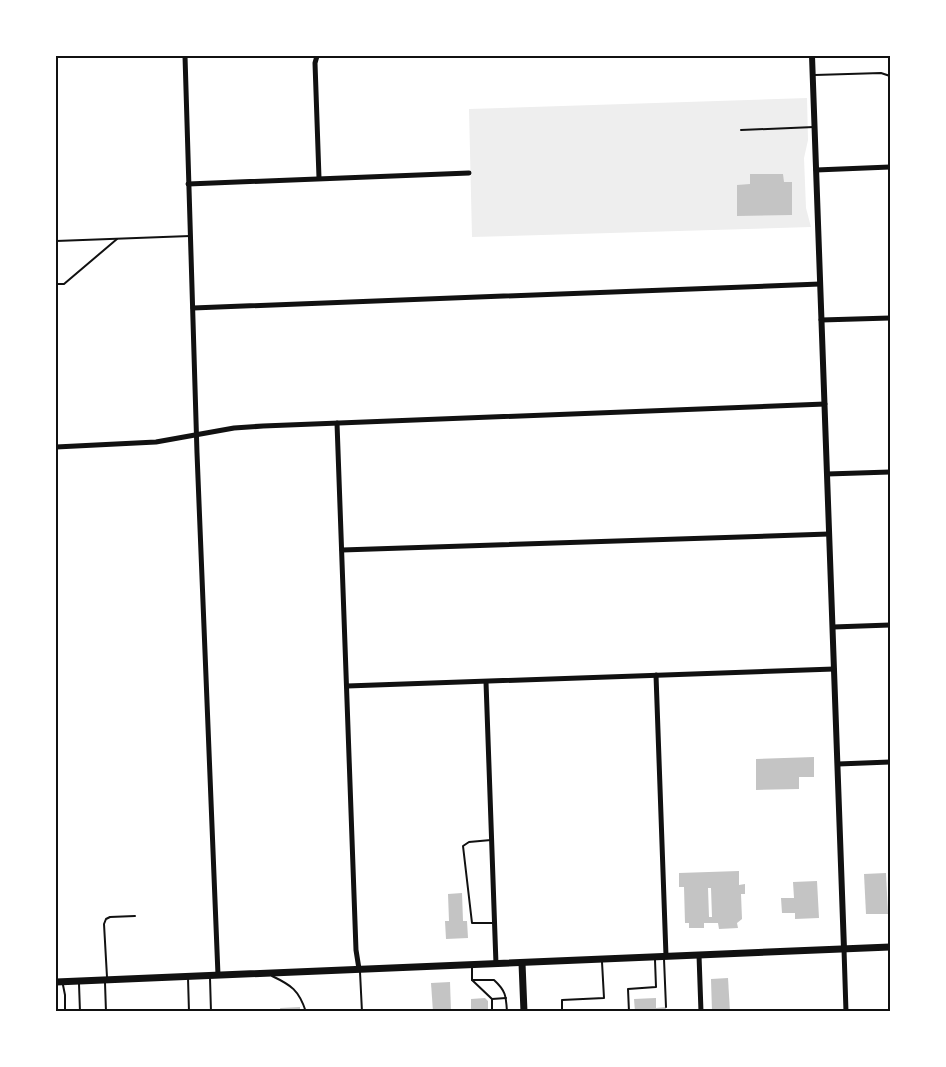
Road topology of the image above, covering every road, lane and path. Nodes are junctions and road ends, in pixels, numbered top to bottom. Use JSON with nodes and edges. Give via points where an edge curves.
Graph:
{"nodes":[{"id":1,"x":185,"y":56,"type":"edge"},
{"id":2,"x":317,"y":56,"type":"edge"},
{"id":3,"x":812,"y":56,"type":"edge"},
{"id":4,"x":813,"y":75,"type":"junction"},
{"id":5,"x":891,"y":76,"type":"edge"},
{"id":6,"x":814,"y":127,"type":"junction"},
{"id":7,"x":741,"y":130,"type":"dead end"},
{"id":8,"x":891,"y":167,"type":"edge"},
{"id":9,"x":816,"y":170,"type":"junction"},
{"id":10,"x":470,"y":173,"type":"dead end"},
{"id":11,"x":319,"y":178,"type":"junction"},
{"id":12,"x":188,"y":184,"type":"junction"},
{"id":13,"x":190,"y":236,"type":"junction"},
{"id":14,"x":117,"y":239,"type":"junction"},
{"id":15,"x":56,"y":241,"type":"edge"},
{"id":16,"x":56,"y":284,"type":"edge"},
{"id":17,"x":820,"y":284,"type":"junction"},
{"id":18,"x":193,"y":308,"type":"junction"},
{"id":19,"x":891,"y":318,"type":"edge"},
{"id":20,"x":821,"y":320,"type":"junction"},
{"id":21,"x":825,"y":404,"type":"junction"},
{"id":22,"x":337,"y":423,"type":"junction"},
{"id":23,"x":197,"y":435,"type":"junction"},
{"id":24,"x":56,"y":447,"type":"edge"},
{"id":25,"x":891,"y":472,"type":"edge"},
{"id":26,"x":827,"y":474,"type":"junction"},
{"id":27,"x":829,"y":534,"type":"junction"},
{"id":28,"x":342,"y":550,"type":"junction"},
{"id":29,"x":891,"y":625,"type":"edge"},
{"id":30,"x":832,"y":627,"type":"junction"},
{"id":31,"x":834,"y":669,"type":"junction"},
{"id":32,"x":656,"y":675,"type":"junction"},
{"id":33,"x":486,"y":682,"type":"junction"},
{"id":34,"x":347,"y":686,"type":"junction"},
{"id":35,"x":891,"y":762,"type":"edge"},
{"id":36,"x":837,"y":764,"type":"junction"},
{"id":37,"x":491,"y":840,"type":"junction"},
{"id":38,"x":135,"y":916,"type":"dead end"},
{"id":39,"x":494,"y":923,"type":"junction"},
{"id":40,"x":891,"y":947,"type":"edge"},
{"id":41,"x":844,"y":949,"type":"junction"},
{"id":42,"x":699,"y":955,"type":"junction"},
{"id":43,"x":665,"y":956,"type":"junction"},
{"id":44,"x":654,"y":957,"type":"junction"},
{"id":45,"x":602,"y":959,"type":"junction"},
{"id":46,"x":522,"y":963,"type":"junction"},
{"id":47,"x":496,"y":964,"type":"junction"},
{"id":48,"x":472,"y":965,"type":"junction"},
{"id":49,"x":359,"y":969,"type":"junction"},
{"id":50,"x":267,"y":973,"type":"junction"},
{"id":51,"x":210,"y":975,"type":"junction"},
{"id":52,"x":218,"y":975,"type":"junction"},
{"id":53,"x":188,"y":976,"type":"junction"},
{"id":54,"x":106,"y":980,"type":"junction"},
{"id":55,"x":472,"y":980,"type":"junction"},
{"id":56,"x":79,"y":981,"type":"junction"},
{"id":57,"x":59,"y":982,"type":"edge"},
{"id":58,"x":506,"y":998,"type":"junction"},
{"id":59,"x":492,"y":999,"type":"junction"},
{"id":60,"x":666,"y":1008,"type":"dead end"},
{"id":61,"x":65,"y":1011,"type":"edge"},
{"id":62,"x":80,"y":1011,"type":"edge"},
{"id":63,"x":106,"y":1011,"type":"edge"},
{"id":64,"x":189,"y":1011,"type":"edge"},
{"id":65,"x":211,"y":1011,"type":"edge"},
{"id":66,"x":306,"y":1011,"type":"edge"},
{"id":67,"x":362,"y":1011,"type":"edge"},
{"id":68,"x":492,"y":1011,"type":"edge"},
{"id":69,"x":507,"y":1011,"type":"edge"},
{"id":70,"x":524,"y":1011,"type":"edge"},
{"id":71,"x":562,"y":1011,"type":"edge"},
{"id":72,"x":629,"y":1011,"type":"edge"},
{"id":73,"x":701,"y":1011,"type":"edge"},
{"id":74,"x":846,"y":1011,"type":"edge"}],
"edges":[{"from":1,"to":12,"type":"street"},
{"from":2,"to":11,"type":"street"},
{"from":3,"to":4,"type":"street"},
{"from":4,"to":5,"type":"lane"},
{"from":4,"to":6,"type":"street"},
{"from":6,"to":7,"type":"lane"},
{"from":6,"to":9,"type":"street"},
{"from":8,"to":9,"type":"street"},
{"from":9,"to":17,"type":"street"},
{"from":10,"to":11,"type":"street"},
{"from":11,"to":12,"type":"street"},
{"from":12,"to":13,"type":"street"},
{"from":13,"to":14,"type":"lane"},
{"from":13,"to":18,"type":"street"},
{"from":14,"to":15,"type":"lane"},
{"from":14,"to":16,"type":"lane","via":[[64,284]]},
{"from":17,"to":18,"type":"street"},
{"from":17,"to":20,"type":"street"},
{"from":18,"to":23,"type":"street"},
{"from":19,"to":20,"type":"street"},
{"from":20,"to":21,"type":"street"},
{"from":21,"to":22,"type":"street"},
{"from":21,"to":26,"type":"street"},
{"from":22,"to":23,"type":"street","via":[[234,428]]},
{"from":22,"to":28,"type":"street"},
{"from":23,"to":24,"type":"street","via":[[156,442]]},
{"from":23,"to":52,"type":"street"},
{"from":25,"to":26,"type":"street"},
{"from":26,"to":27,"type":"street"},
{"from":27,"to":28,"type":"street"},
{"from":27,"to":30,"type":"street"},
{"from":28,"to":34,"type":"street"},
{"from":29,"to":30,"type":"street"},
{"from":30,"to":31,"type":"street"},
{"from":31,"to":32,"type":"street"},
{"from":31,"to":36,"type":"street"},
{"from":32,"to":33,"type":"street"},
{"from":32,"to":43,"type":"street"},
{"from":33,"to":34,"type":"street"},
{"from":33,"to":37,"type":"street"},
{"from":34,"to":49,"type":"street"},
{"from":35,"to":36,"type":"street"},
{"from":36,"to":41,"type":"street"},
{"from":37,"to":39,"type":"street"},
{"from":37,"to":39,"type":"lane","via":[[463,846],[472,922]]},
{"from":38,"to":54,"type":"lane","via":[[106,919]]},
{"from":39,"to":47,"type":"street"},
{"from":40,"to":41,"type":"main road"},
{"from":41,"to":42,"type":"main road"},
{"from":41,"to":74,"type":"street"},
{"from":42,"to":43,"type":"main road"},
{"from":42,"to":73,"type":"street"},
{"from":43,"to":44,"type":"main road"},
{"from":43,"to":60,"type":"lane"},
{"from":44,"to":45,"type":"main road"},
{"from":44,"to":72,"type":"lane","via":[[656,987],[628,989]]},
{"from":45,"to":46,"type":"main road"},
{"from":45,"to":71,"type":"lane","via":[[604,998],[562,1000]]},
{"from":46,"to":47,"type":"main road"},
{"from":46,"to":70,"type":"main road"},
{"from":47,"to":48,"type":"main road"},
{"from":48,"to":49,"type":"main road"},
{"from":48,"to":55,"type":"lane"},
{"from":49,"to":50,"type":"main road"},
{"from":49,"to":67,"type":"lane"},
{"from":50,"to":52,"type":"main road"},
{"from":50,"to":66,"type":"lane","via":[[294,988]]},
{"from":51,"to":52,"type":"main road"},
{"from":51,"to":53,"type":"main road"},
{"from":51,"to":65,"type":"lane"},
{"from":53,"to":54,"type":"main road"},
{"from":53,"to":64,"type":"lane"},
{"from":54,"to":56,"type":"main road"},
{"from":54,"to":63,"type":"lane"},
{"from":55,"to":58,"type":"lane","via":[[494,980],[504,989]]},
{"from":55,"to":59,"type":"lane"},
{"from":56,"to":57,"type":"main road"},
{"from":56,"to":62,"type":"lane"},
{"from":57,"to":61,"type":"lane"},
{"from":58,"to":59,"type":"lane"},
{"from":58,"to":69,"type":"lane"},
{"from":59,"to":68,"type":"lane"}]}
